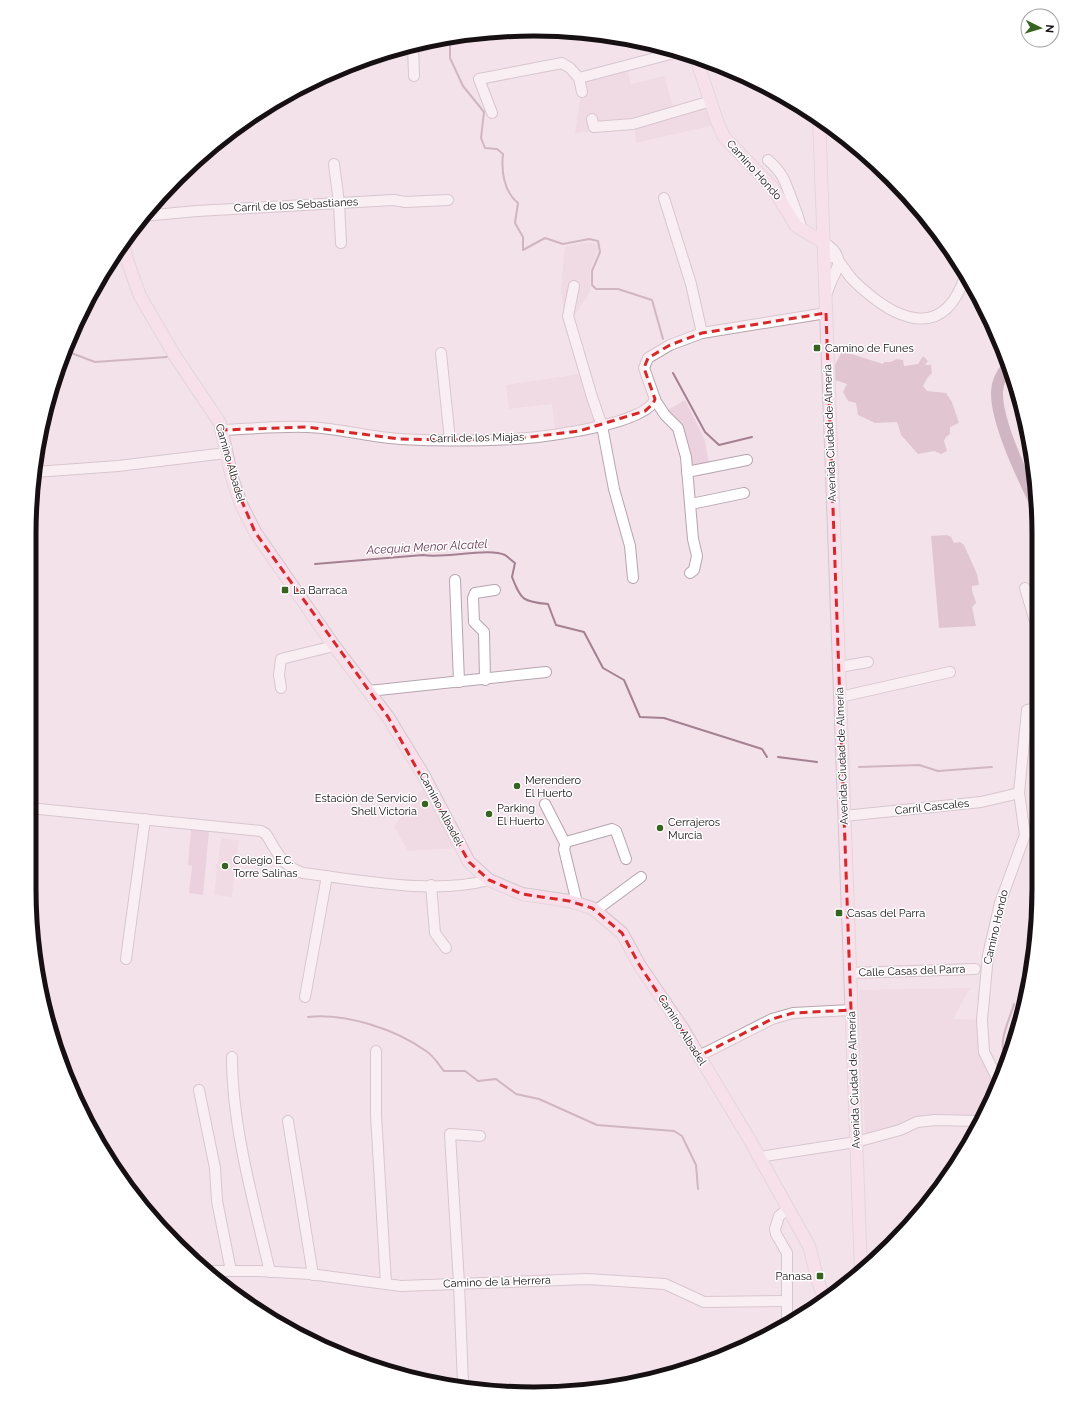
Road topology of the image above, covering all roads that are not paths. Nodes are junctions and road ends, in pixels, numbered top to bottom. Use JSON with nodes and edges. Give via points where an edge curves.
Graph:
{"nodes":[{"id":1,"x":414,"y":51,"type":"edge"},
{"id":2,"x":668,"y":55,"type":"edge"},
{"id":3,"x":698,"y":63,"type":"edge"},
{"id":4,"x":414,"y":76,"type":"dead end"},
{"id":5,"x":579,"y":78,"type":"junction"},
{"id":6,"x":582,"y":92,"type":"dead end"},
{"id":7,"x":710,"y":101,"type":"junction"},
{"id":8,"x":492,"y":113,"type":"dead end"},
{"id":9,"x":592,"y":119,"type":"dead end"},
{"id":10,"x":819,"y":126,"type":"edge"},
{"id":11,"x":768,"y":160,"type":"dead end"},
{"id":12,"x":334,"y":164,"type":"dead end"},
{"id":13,"x":788,"y":185,"type":"junction"},
{"id":14,"x":773,"y":188,"type":"junction"},
{"id":15,"x":664,"y":198,"type":"dead end"},
{"id":16,"x":448,"y":200,"type":"dead end"},
{"id":17,"x":339,"y":203,"type":"junction"},
{"id":18,"x":152,"y":215,"type":"edge"},
{"id":19,"x":822,"y":219,"type":"junction"},
{"id":20,"x":803,"y":231,"type":"junction"},
{"id":21,"x":823,"y":242,"type":"junction"},
{"id":22,"x":341,"y":243,"type":"dead end"},
{"id":23,"x":125,"y":250,"type":"edge"},
{"id":24,"x":824,"y":259,"type":"junction"},
{"id":25,"x":839,"y":262,"type":"junction"},
{"id":26,"x":850,"y":277,"type":"junction"},
{"id":27,"x":831,"y":282,"type":"junction"},
{"id":28,"x":963,"y":282,"type":"edge"},
{"id":29,"x":574,"y":286,"type":"dead end"},
{"id":30,"x":825,"y":299,"type":"junction"},
{"id":31,"x":826,"y":313,"type":"junction"},
{"id":32,"x":702,"y":333,"type":"junction"},
{"id":33,"x":441,"y":353,"type":"dead end"},
{"id":34,"x":654,"y":400,"type":"junction"},
{"id":35,"x":602,"y":426,"type":"junction"},
{"id":36,"x":222,"y":430,"type":"junction"},
{"id":37,"x":450,"y":440,"type":"junction"},
{"id":38,"x":226,"y":453,"type":"junction"},
{"id":39,"x":747,"y":460,"type":"dead end"},
{"id":40,"x":40,"y":472,"type":"edge"},
{"id":41,"x":687,"y":472,"type":"junction"},
{"id":42,"x":744,"y":493,"type":"dead end"},
{"id":43,"x":691,"y":504,"type":"junction"},
{"id":44,"x":690,"y":573,"type":"dead end"},
{"id":45,"x":633,"y":578,"type":"dead end"},
{"id":46,"x":455,"y":580,"type":"dead end"},
{"id":47,"x":1025,"y":588,"type":"dead end"},
{"id":48,"x":495,"y":590,"type":"dead end"},
{"id":49,"x":1032,"y":611,"type":"edge"},
{"id":50,"x":334,"y":646,"type":"junction"},
{"id":51,"x":868,"y":662,"type":"dead end"},
{"id":52,"x":839,"y":667,"type":"junction"},
{"id":53,"x":546,"y":672,"type":"dead end"},
{"id":54,"x":950,"y":672,"type":"dead end"},
{"id":55,"x":485,"y":680,"type":"junction"},
{"id":56,"x":459,"y":682,"type":"junction"},
{"id":57,"x":281,"y":688,"type":"dead end"},
{"id":58,"x":369,"y":691,"type":"junction"},
{"id":59,"x":840,"y":697,"type":"junction"},
{"id":60,"x":1032,"y":709,"type":"edge"},
{"id":61,"x":1019,"y":792,"type":"junction"},
{"id":62,"x":544,"y":804,"type":"dead end"},
{"id":63,"x":36,"y":809,"type":"edge"},
{"id":64,"x":844,"y":816,"type":"junction"},
{"id":65,"x":145,"y":819,"type":"junction"},
{"id":66,"x":565,"y":843,"type":"junction"},
{"id":67,"x":626,"y":859,"type":"dead end"},
{"id":68,"x":327,"y":876,"type":"junction"},
{"id":69,"x":641,"y":877,"type":"dead end"},
{"id":70,"x":489,"y":880,"type":"junction"},
{"id":71,"x":431,"y":885,"type":"junction"},
{"id":72,"x":577,"y":903,"type":"junction"},
{"id":73,"x":595,"y":911,"type":"junction"},
{"id":74,"x":446,"y":948,"type":"dead end"},
{"id":75,"x":126,"y":959,"type":"dead end"},
{"id":76,"x":975,"y":969,"type":"dead end"},
{"id":77,"x":850,"y":973,"type":"junction"},
{"id":78,"x":305,"y":997,"type":"dead end"},
{"id":79,"x":852,"y":1010,"type":"junction"},
{"id":80,"x":376,"y":1051,"type":"dead end"},
{"id":81,"x":699,"y":1056,"type":"junction"},
{"id":82,"x":232,"y":1057,"type":"dead end"},
{"id":83,"x":996,"y":1075,"type":"edge"},
{"id":84,"x":199,"y":1090,"type":"dead end"},
{"id":85,"x":974,"y":1121,"type":"edge"},
{"id":86,"x":288,"y":1122,"type":"dead end"},
{"id":87,"x":480,"y":1136,"type":"dead end"},
{"id":88,"x":856,"y":1142,"type":"junction"},
{"id":89,"x":759,"y":1157,"type":"junction"},
{"id":90,"x":788,"y":1209,"type":"junction"},
{"id":91,"x":861,"y":1264,"type":"edge"},
{"id":92,"x":216,"y":1271,"type":"edge"},
{"id":93,"x":231,"y":1271,"type":"junction"},
{"id":94,"x":270,"y":1272,"type":"junction"},
{"id":95,"x":313,"y":1275,"type":"junction"},
{"id":96,"x":386,"y":1284,"type":"junction"},
{"id":97,"x":459,"y":1284,"type":"junction"},
{"id":98,"x":823,"y":1294,"type":"edge"},
{"id":99,"x":787,"y":1301,"type":"junction"},
{"id":100,"x":787,"y":1318,"type":"edge"},
{"id":101,"x":463,"y":1382,"type":"edge"}],
"edges":[{"from":1,"to":4,"type":"street"},
{"from":2,"to":5,"type":"street"},
{"from":3,"to":7,"type":"main road","name":"Camino Hondo"},
{"from":5,"to":6,"type":"street"},
{"from":5,"to":8,"type":"street","via":[[562,63],[479,79]]},
{"from":7,"to":9,"type":"street","via":[[633,124],[594,127]]},
{"from":7,"to":14,"type":"main road","name":"Camino Hondo","via":[[724,137]]},
{"from":10,"to":19,"type":"main road","name":"Avenida Ciudad de Almería"},
{"from":11,"to":13,"type":"street","via":[[780,171]]},
{"from":12,"to":17,"type":"street"},
{"from":13,"to":14,"type":"street"},
{"from":13,"to":20,"type":"street"},
{"from":14,"to":20,"type":"main road","name":"Camino Hondo","via":[[796,226]]},
{"from":15,"to":32,"type":"street"},
{"from":16,"to":17,"type":"street","name":"Carril de los Sebastianes"},
{"from":17,"to":18,"type":"street","name":"Carril de los Sebastianes"},
{"from":17,"to":22,"type":"street"},
{"from":19,"to":20,"type":"main road","via":[[816,228]]},
{"from":19,"to":21,"type":"main road","name":"Avenida Ciudad de Almería"},
{"from":20,"to":21,"type":"main road","name":"Camino Hondo"},
{"from":21,"to":24,"type":"main road","name":"Avenida Ciudad de Almería"},
{"from":21,"to":25,"type":"street","via":[[834,250]]},
{"from":23,"to":36,"type":"main road","name":"Camino Albadel","via":[[140,296],[175,356],[210,405]]},
{"from":24,"to":25,"type":"street","via":[[833,257]]},
{"from":24,"to":30,"type":"main road","name":"Avenida Ciudad de Almería"},
{"from":25,"to":26,"type":"street"},
{"from":25,"to":27,"type":"street","via":[[838,270]]},
{"from":26,"to":27,"type":"street","via":[[841,276]]},
{"from":26,"to":28,"type":"street","via":[[883,304],[907,317],[923,320],[950,307]]},
{"from":27,"to":30,"type":"street"},
{"from":29,"to":35,"type":"street","via":[[568,316]]},
{"from":30,"to":31,"type":"main road","name":"Avenida Ciudad de Almería"},
{"from":31,"to":32,"type":"street"},
{"from":31,"to":52,"type":"main road","name":"Avenida Ciudad de Almería"},
{"from":32,"to":34,"type":"street","via":[[670,345],[648,358],[644,368]]},
{"from":33,"to":37,"type":"street"},
{"from":34,"to":35,"type":"street","name":"Carril de los Miajas","via":[[645,411]]},
{"from":34,"to":41,"type":"street","via":[[664,415],[678,428]]},
{"from":35,"to":37,"type":"street","name":"Carril de los Miajas","via":[[514,439]]},
{"from":35,"to":45,"type":"street","via":[[614,489],[630,546]]},
{"from":36,"to":37,"type":"street","name":"Carril de los Miajas","via":[[307,427],[400,439]]},
{"from":36,"to":38,"type":"main road","name":"Camino Albadel"},
{"from":38,"to":40,"type":"street","via":[[118,466]]},
{"from":38,"to":50,"type":"main road","name":"Camino Albadel","via":[[241,504],[255,532]]},
{"from":39,"to":41,"type":"street"},
{"from":41,"to":43,"type":"street"},
{"from":42,"to":43,"type":"street"},
{"from":43,"to":44,"type":"street","via":[[693,539],[697,556],[694,570]]},
{"from":46,"to":56,"type":"street"},
{"from":47,"to":49,"type":"street"},
{"from":48,"to":55,"type":"street","via":[[475,593],[473,598],[474,622],[484,632]]},
{"from":50,"to":57,"type":"street","via":[[281,659]]},
{"from":50,"to":58,"type":"main road","name":"Camino Albadel"},
{"from":51,"to":52,"type":"street"},
{"from":52,"to":59,"type":"main road","name":"Avenida Ciudad de Almería"},
{"from":53,"to":55,"type":"street"},
{"from":54,"to":59,"type":"street"},
{"from":55,"to":56,"type":"street"},
{"from":56,"to":58,"type":"street"},
{"from":58,"to":70,"type":"main road","name":"Camino Albadel","via":[[424,776],[469,862]]},
{"from":59,"to":64,"type":"main road","name":"Avenida Ciudad de Almería"},
{"from":60,"to":61,"type":"street","name":"Camino Hondo","via":[[1027,710]]},
{"from":61,"to":64,"type":"street","name":"Carril Cascales","via":[[981,802]]},
{"from":61,"to":83,"type":"street","name":"Camino Hondo","via":[[1025,835],[1000,903],[988,955],[982,1020],[984,1052]]},
{"from":62,"to":66,"type":"street"},
{"from":63,"to":65,"type":"street"},
{"from":64,"to":77,"type":"main road","name":"Avenida Ciudad de Almería"},
{"from":65,"to":68,"type":"street","via":[[261,830],[282,861],[292,870]]},
{"from":65,"to":75,"type":"street"},
{"from":66,"to":67,"type":"street","via":[[612,829],[616,831]]},
{"from":66,"to":72,"type":"street","via":[[564,849]]},
{"from":68,"to":71,"type":"street"},
{"from":68,"to":78,"type":"street"},
{"from":69,"to":73,"type":"street"},
{"from":70,"to":71,"type":"street","via":[[465,885]]},
{"from":70,"to":72,"type":"main road","name":"Camino Albadel","via":[[522,894]]},
{"from":71,"to":74,"type":"street","via":[[435,933]]},
{"from":72,"to":73,"type":"main road","name":"Camino Albadel"},
{"from":73,"to":81,"type":"main road","name":"Camino Albadel","via":[[622,933],[640,966]]},
{"from":76,"to":77,"type":"street","name":"Calle Casas del Parra"},
{"from":77,"to":79,"type":"main road","name":"Avenida Ciudad de Almería"},
{"from":79,"to":81,"type":"street","via":[[793,1013],[772,1019]]},
{"from":79,"to":88,"type":"main road","name":"Avenida Ciudad de Almería"},
{"from":80,"to":96,"type":"street","via":[[376,1115]]},
{"from":81,"to":89,"type":"main road","name":"Camino Albadel"},
{"from":82,"to":94,"type":"street","via":[[237,1122]]},
{"from":84,"to":93,"type":"street","via":[[215,1168],[217,1201]]},
{"from":85,"to":88,"type":"street","via":[[917,1122],[900,1130]]},
{"from":86,"to":95,"type":"street"},
{"from":87,"to":97,"type":"street","via":[[450,1134]]},
{"from":88,"to":89,"type":"street"},
{"from":88,"to":91,"type":"main road","name":"Avenida Ciudad de Almería"},
{"from":89,"to":90,"type":"main road","name":"Camino Albadel"},
{"from":90,"to":98,"type":"main road","name":"Camino Albadel","via":[[811,1250]]},
{"from":90,"to":99,"type":"street","via":[[778,1216],[775,1229],[787,1253]]},
{"from":92,"to":93,"type":"street","name":"Camino de la Herrera"},
{"from":93,"to":94,"type":"street","name":"Camino de la Herrera"},
{"from":94,"to":95,"type":"street","name":"Camino de la Herrera"},
{"from":95,"to":96,"type":"street","name":"Camino de la Herrera"},
{"from":96,"to":97,"type":"street","name":"Camino de la Herrera"},
{"from":97,"to":99,"type":"street","name":"Camino de la Herrera","via":[[587,1279],[665,1284],[704,1302]]},
{"from":97,"to":101,"type":"street"},
{"from":99,"to":100,"type":"street"}]}
